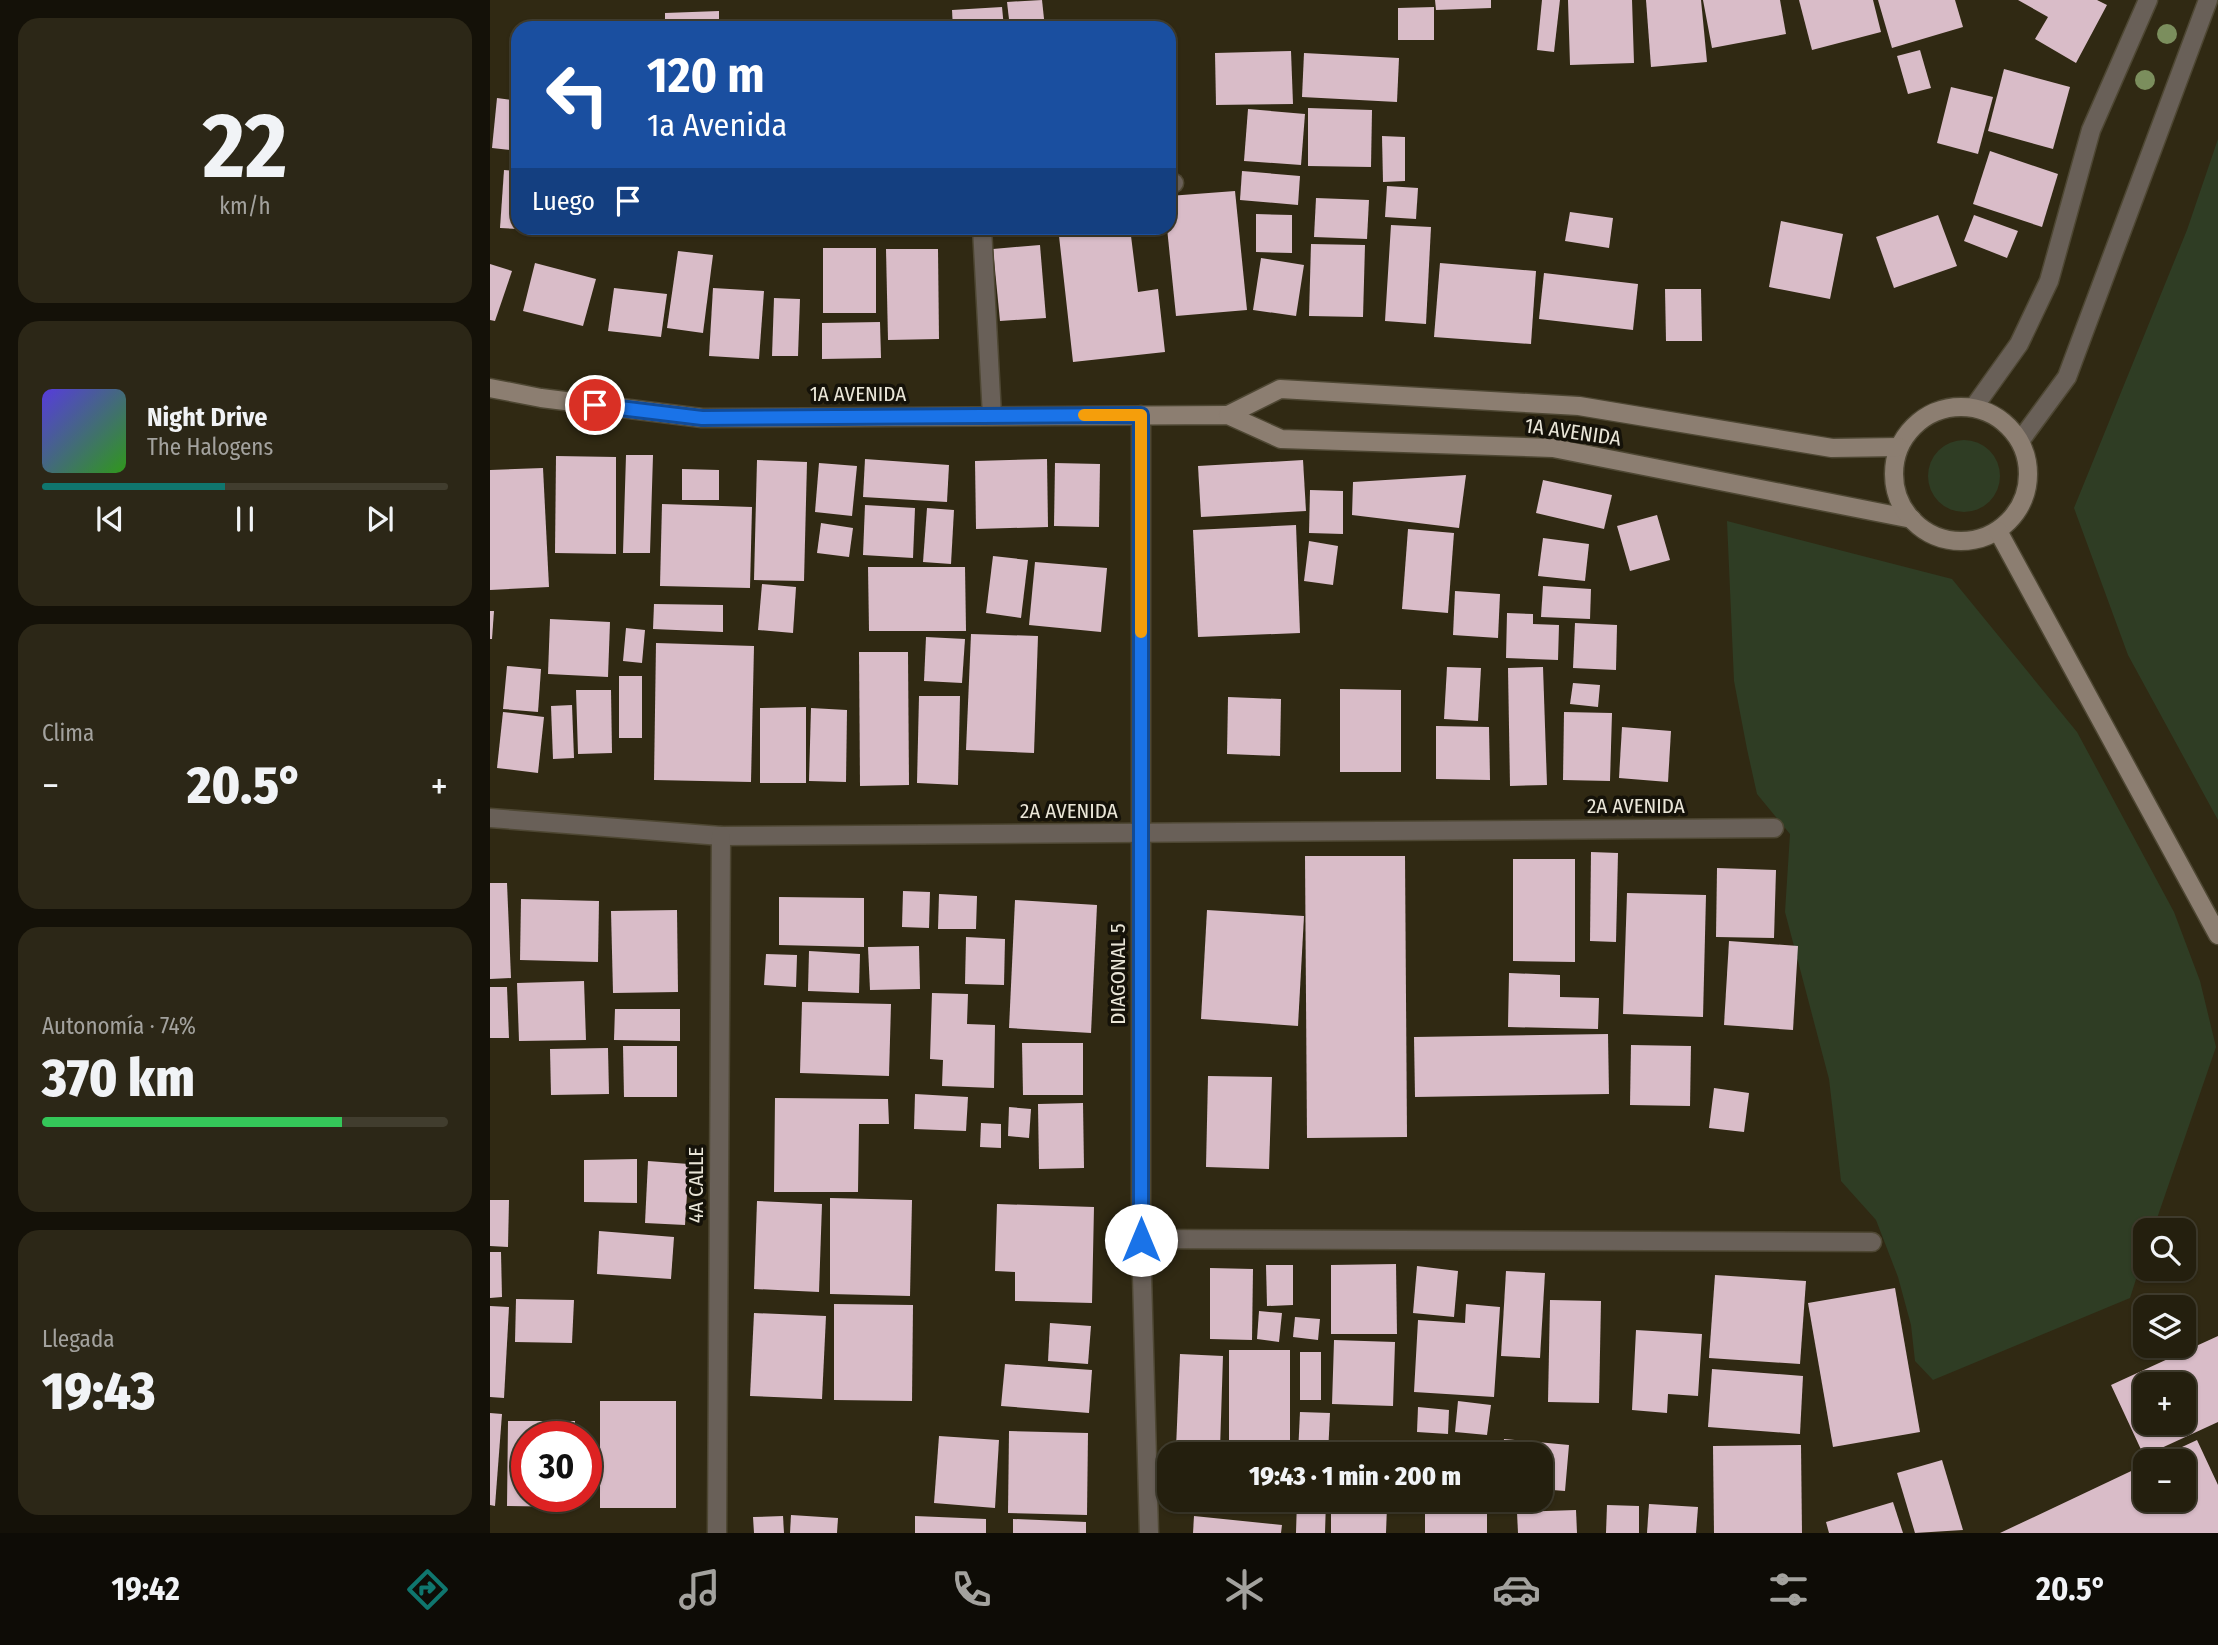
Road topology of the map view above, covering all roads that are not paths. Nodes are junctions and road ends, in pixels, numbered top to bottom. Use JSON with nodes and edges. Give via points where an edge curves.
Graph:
{"nodes":[{"id":1,"x":2148,"y":0,"type":"edge"},
{"id":2,"x":2208,"y":0,"type":"edge"},
{"id":3,"x":982,"y":235,"type":"edge"},
{"id":4,"x":490,"y":388,"type":"edge"},
{"id":5,"x":1974,"y":407,"type":"junction"},
{"id":6,"x":1141,"y":415,"type":"junction"},
{"id":7,"x":1228,"y":415,"type":"junction"},
{"id":8,"x":992,"y":416,"type":"junction"},
{"id":9,"x":2020,"y":441,"type":"junction"},
{"id":10,"x":1899,"y":447,"type":"junction"},
{"id":11,"x":1912,"y":519,"type":"junction"},
{"id":12,"x":1998,"y":531,"type":"junction"},
{"id":13,"x":490,"y":818,"type":"edge"},
{"id":14,"x":1774,"y":828,"type":"dead end"},
{"id":15,"x":1141,"y":833,"type":"junction"},
{"id":16,"x":721,"y":836,"type":"junction"},
{"id":17,"x":2218,"y":935,"type":"edge"},
{"id":18,"x":1141,"y":1240,"type":"junction"},
{"id":19,"x":1872,"y":1242,"type":"dead end"},
{"id":20,"x":718,"y":1533,"type":"edge"},
{"id":21,"x":1149,"y":1533,"type":"edge"}],
"edges":[{"from":1,"to":5,"type":"street","via":[[2091,130],[2049,281],[2019,344]]},
{"from":2,"to":9,"type":"street","via":[[2067,377]]},
{"from":3,"to":8,"type":"street"},
{"from":4,"to":8,"type":"main road","name":"1A AVENIDA","via":[[702,418]]},
{"from":5,"to":9,"type":"main road","via":[[1992,413]]},
{"from":5,"to":10,"type":"main road","via":[[1951,407],[1930,414],[1912,428]]},
{"from":6,"to":7,"type":"main road","name":"1A AVENIDA"},
{"from":6,"to":8,"type":"main road","name":"1A AVENIDA"},
{"from":6,"to":15,"type":"street","name":"DIAGONAL 5"},
{"from":7,"to":10,"type":"main road","name":"1A AVENIDA","via":[[1280,389],[1580,405],[1832,448]]},
{"from":7,"to":11,"type":"main road","name":"1A AVENIDA","via":[[1281,439],[1553,448]]},
{"from":9,"to":12,"type":"main road","via":[[2028,465],[2026,490],[2017,513]]},
{"from":10,"to":11,"type":"main road","via":[[1894,472],[1898,497]]},
{"from":11,"to":12,"type":"main road","via":[[1930,534],[1953,541],[1976,540]]},
{"from":12,"to":17,"type":"main road"},
{"from":13,"to":16,"type":"street","name":"2A AVENIDA"},
{"from":14,"to":15,"type":"street","name":"2A AVENIDA"},
{"from":15,"to":16,"type":"street","name":"2A AVENIDA"},
{"from":15,"to":18,"type":"street","name":"DIAGONAL 5"},
{"from":16,"to":20,"type":"street","name":"4A CALLE"},
{"from":18,"to":19,"type":"street"},
{"from":18,"to":21,"type":"street","name":"DIAGONAL 5"}]}
